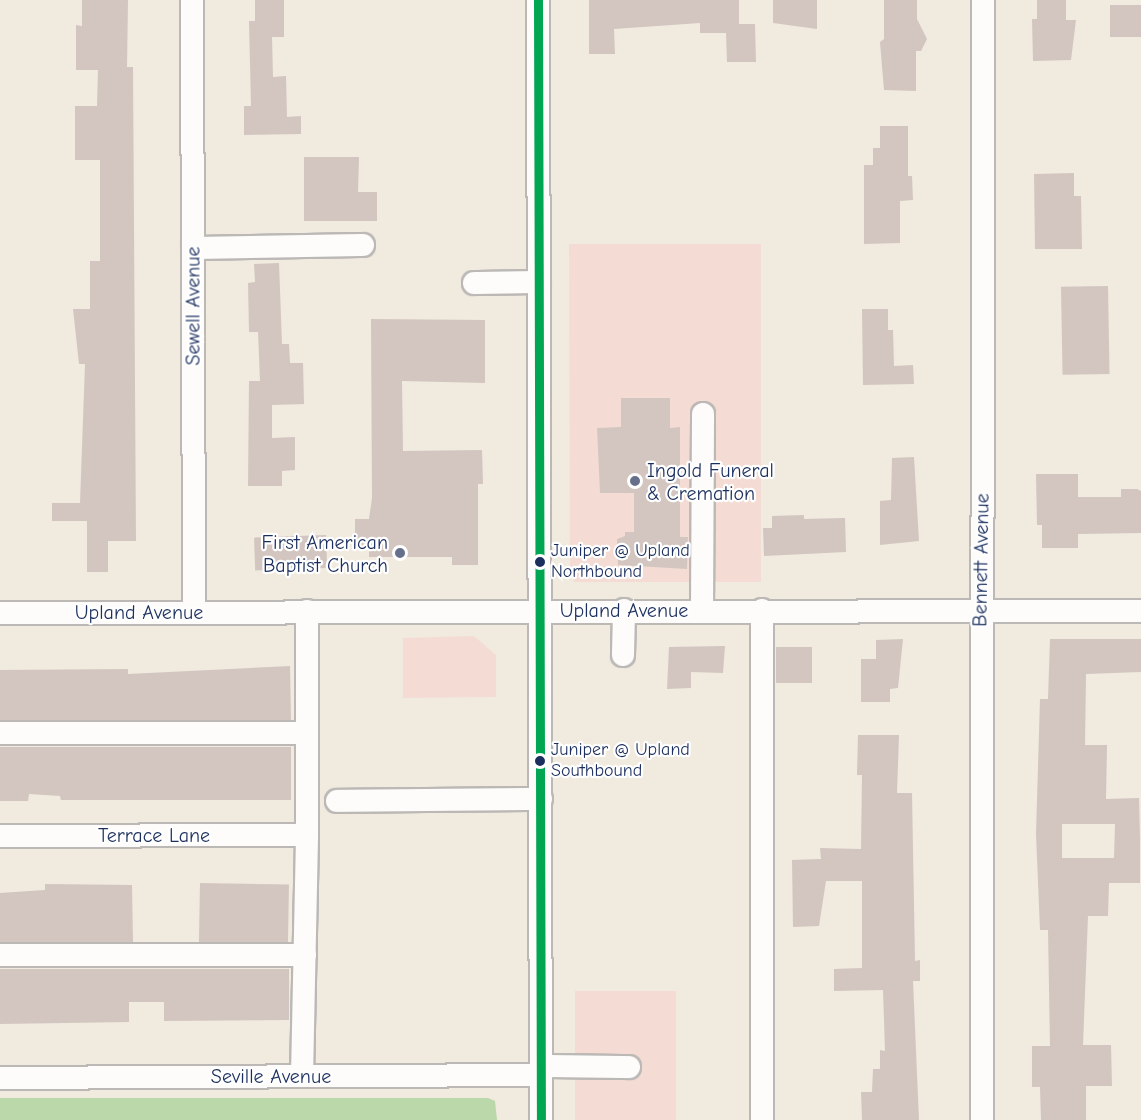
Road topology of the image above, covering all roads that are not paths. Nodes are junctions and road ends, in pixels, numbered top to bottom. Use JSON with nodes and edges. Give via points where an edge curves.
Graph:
{"nodes":[{"id":1,"x":192,"y":0,"type":"edge"},
{"id":2,"x":538,"y":0,"type":"edge"},
{"id":3,"x":983,"y":0,"type":"edge"},
{"id":4,"x":363,"y":245,"type":"dead end"},
{"id":5,"x":193,"y":248,"type":"junction"},
{"id":6,"x":539,"y":282,"type":"junction"},
{"id":7,"x":474,"y":283,"type":"dead end"},
{"id":8,"x":703,"y":414,"type":"dead end"},
{"id":9,"x":540,"y":610,"type":"junction"},
{"id":10,"x":624,"y":610,"type":"junction"},
{"id":11,"x":702,"y":610,"type":"junction"},
{"id":12,"x":762,"y":610,"type":"junction"},
{"id":13,"x":980,"y":610,"type":"junction"},
{"id":14,"x":306,"y":611,"type":"junction"},
{"id":15,"x":1141,"y":611,"type":"edge"},
{"id":16,"x":194,"y":612,"type":"junction"},
{"id":17,"x":0,"y":613,"type":"edge"},
{"id":18,"x":623,"y":655,"type":"dead end"},
{"id":19,"x":0,"y":733,"type":"edge"},
{"id":20,"x":306,"y":733,"type":"junction"},
{"id":21,"x":541,"y":799,"type":"junction"},
{"id":22,"x":337,"y":801,"type":"dead end"},
{"id":23,"x":307,"y":835,"type":"junction"},
{"id":24,"x":0,"y":836,"type":"edge"},
{"id":25,"x":0,"y":955,"type":"edge"},
{"id":26,"x":305,"y":955,"type":"junction"},
{"id":27,"x":629,"y":1067,"type":"dead end"},
{"id":28,"x":541,"y":1071,"type":"junction"},
{"id":29,"x":302,"y":1076,"type":"junction"},
{"id":30,"x":0,"y":1078,"type":"edge"},
{"id":31,"x":541,"y":1120,"type":"edge"},
{"id":32,"x":762,"y":1120,"type":"edge"},
{"id":33,"x":982,"y":1120,"type":"edge"}],
"edges":[{"from":1,"to":5,"type":"street","name":"Sewell Avenue"},
{"from":2,"to":6,"type":"street"},
{"from":3,"to":13,"type":"street","name":"Bennett Avenue"},
{"from":4,"to":5,"type":"street"},
{"from":5,"to":16,"type":"street","name":"Sewell Avenue"},
{"from":6,"to":7,"type":"street"},
{"from":6,"to":9,"type":"street"},
{"from":8,"to":11,"type":"street"},
{"from":9,"to":10,"type":"street","name":"Upland Avenue"},
{"from":9,"to":14,"type":"street","name":"Upland Avenue"},
{"from":9,"to":21,"type":"street"},
{"from":10,"to":11,"type":"street","name":"Upland Avenue"},
{"from":10,"to":18,"type":"street"},
{"from":11,"to":12,"type":"street","name":"Upland Avenue"},
{"from":12,"to":13,"type":"street","name":"Upland Avenue"},
{"from":12,"to":32,"type":"street"},
{"from":13,"to":15,"type":"street","name":"Upland Avenue"},
{"from":13,"to":33,"type":"street","name":"Bennett Avenue"},
{"from":14,"to":16,"type":"street","name":"Upland Avenue"},
{"from":14,"to":20,"type":"street"},
{"from":16,"to":17,"type":"street","name":"Upland Avenue"},
{"from":19,"to":20,"type":"street"},
{"from":20,"to":23,"type":"street"},
{"from":21,"to":22,"type":"street"},
{"from":21,"to":28,"type":"street"},
{"from":23,"to":24,"type":"street","name":"Terrace Lane"},
{"from":23,"to":26,"type":"street"},
{"from":25,"to":26,"type":"street"},
{"from":26,"to":29,"type":"street"},
{"from":27,"to":28,"type":"street","name":"Seville Avenue"},
{"from":28,"to":29,"type":"street","name":"Seville Avenue"},
{"from":28,"to":31,"type":"street"},
{"from":29,"to":30,"type":"street","name":"Seville Avenue"}]}
